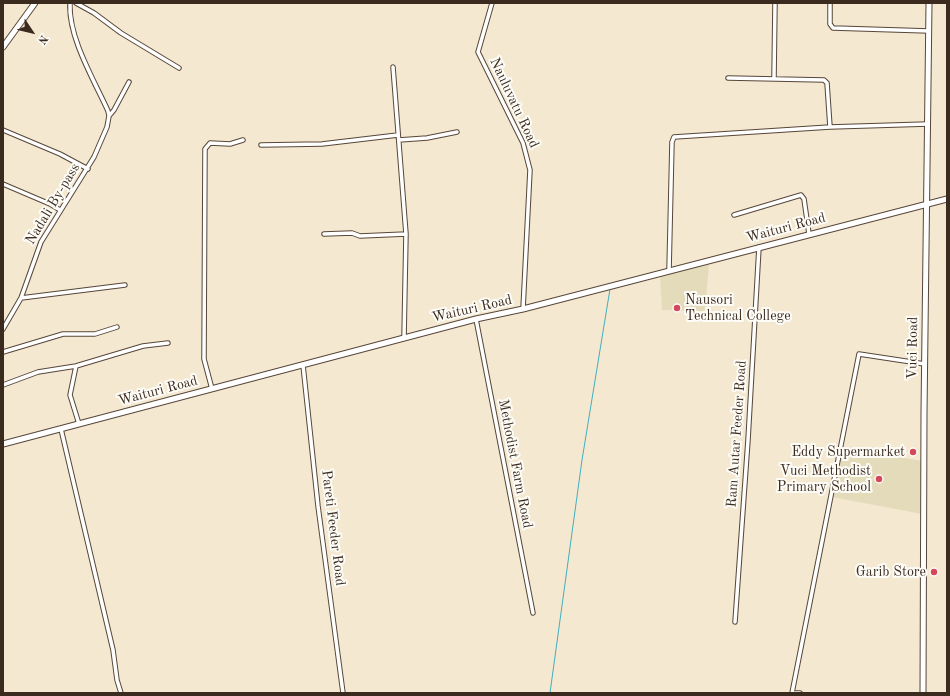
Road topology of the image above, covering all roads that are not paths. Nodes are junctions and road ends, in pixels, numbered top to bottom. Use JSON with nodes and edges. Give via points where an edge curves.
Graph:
{"nodes":[{"id":1,"x":34,"y":3,"type":"edge"},
{"id":2,"x":70,"y":3,"type":"edge"},
{"id":3,"x":76,"y":3,"type":"edge"},
{"id":4,"x":492,"y":3,"type":"edge"},
{"id":5,"x":776,"y":3,"type":"edge"},
{"id":6,"x":830,"y":3,"type":"edge"},
{"id":7,"x":929,"y":3,"type":"edge"},
{"id":8,"x":929,"y":31,"type":"junction"},
{"id":9,"x":3,"y":47,"type":"edge"},
{"id":10,"x":393,"y":67,"type":"dead end"},
{"id":11,"x":180,"y":68,"type":"dead end"},
{"id":12,"x":728,"y":78,"type":"dead end"},
{"id":13,"x":774,"y":78,"type":"junction"},
{"id":14,"x":129,"y":82,"type":"dead end"},
{"id":15,"x":109,"y":116,"type":"junction"},
{"id":16,"x":928,"y":124,"type":"junction"},
{"id":17,"x":830,"y":127,"type":"junction"},
{"id":18,"x":3,"y":130,"type":"edge"},
{"id":19,"x":457,"y":132,"type":"dead end"},
{"id":20,"x":398,"y":135,"type":"junction"},
{"id":21,"x":243,"y":140,"type":"dead end"},
{"id":22,"x":399,"y":140,"type":"junction"},
{"id":23,"x":261,"y":145,"type":"dead end"},
{"id":24,"x":88,"y":168,"type":"junction"},
{"id":25,"x":3,"y":184,"type":"edge"},
{"id":26,"x":947,"y":199,"type":"edge"},
{"id":27,"x":927,"y":204,"type":"junction"},
{"id":28,"x":60,"y":210,"type":"junction"},
{"id":29,"x":734,"y":215,"type":"dead end"},
{"id":30,"x":324,"y":234,"type":"dead end"},
{"id":31,"x":406,"y":234,"type":"junction"},
{"id":32,"x":809,"y":234,"type":"junction"},
{"id":33,"x":759,"y":247,"type":"junction"},
{"id":34,"x":670,"y":271,"type":"junction"},
{"id":35,"x":126,"y":285,"type":"dead end"},
{"id":36,"x":21,"y":298,"type":"junction"},
{"id":37,"x":524,"y":310,"type":"junction"},
{"id":38,"x":476,"y":319,"type":"junction"},
{"id":39,"x":117,"y":327,"type":"dead end"},
{"id":40,"x":3,"y":329,"type":"edge"},
{"id":41,"x":404,"y":338,"type":"junction"},
{"id":42,"x":168,"y":343,"type":"dead end"},
{"id":43,"x":3,"y":352,"type":"edge"},
{"id":44,"x":926,"y":364,"type":"junction"},
{"id":45,"x":303,"y":365,"type":"junction"},
{"id":46,"x":76,"y":366,"type":"junction"},
{"id":47,"x":3,"y":385,"type":"edge"},
{"id":48,"x":212,"y":389,"type":"junction"},
{"id":49,"x":79,"y":424,"type":"junction"},
{"id":50,"x":61,"y":429,"type":"junction"},
{"id":51,"x":3,"y":444,"type":"edge"},
{"id":52,"x":533,"y":613,"type":"dead end"},
{"id":53,"x":735,"y":622,"type":"dead end"},
{"id":54,"x":121,"y":693,"type":"edge"},
{"id":55,"x":344,"y":693,"type":"edge"},
{"id":56,"x":793,"y":693,"type":"edge"},
{"id":57,"x":800,"y":693,"type":"edge"},
{"id":58,"x":923,"y":693,"type":"edge"}],
"edges":[{"from":1,"to":9,"type":"main road"},
{"from":2,"to":15,"type":"street","name":"Nadali By-pass","via":[[71,24],[76,40]]},
{"from":3,"to":11,"type":"street"},
{"from":4,"to":37,"type":"street","name":"Nauluvatu Road","via":[[478,52],[523,143],[530,170]]},
{"from":5,"to":13,"type":"street"},
{"from":6,"to":8,"type":"street","via":[[830,24],[833,28]]},
{"from":7,"to":8,"type":"main road","name":"Vuci Road"},
{"from":8,"to":16,"type":"main road","name":"Vuci Road"},
{"from":10,"to":20,"type":"street"},
{"from":12,"to":13,"type":"street"},
{"from":13,"to":17,"type":"street","via":[[818,78],[826,81]]},
{"from":14,"to":15,"type":"street"},
{"from":15,"to":24,"type":"street","name":"Nadali By-pass","via":[[100,145]]},
{"from":16,"to":17,"type":"street"},
{"from":16,"to":27,"type":"main road","name":"Vuci Road"},
{"from":17,"to":34,"type":"street","via":[[674,137]]},
{"from":18,"to":24,"type":"street"},
{"from":19,"to":22,"type":"street"},
{"from":20,"to":22,"type":"street"},
{"from":20,"to":23,"type":"street","via":[[322,144]]},
{"from":21,"to":48,"type":"street","via":[[233,144],[210,143],[204,149],[204,359]]},
{"from":22,"to":31,"type":"street"},
{"from":24,"to":28,"type":"street","name":"Nadali By-pass"},
{"from":25,"to":28,"type":"street"},
{"from":26,"to":27,"type":"main road","name":"Waituri Road"},
{"from":27,"to":32,"type":"main road","name":"Waituri Road"},
{"from":27,"to":44,"type":"main road","name":"Vuci Road"},
{"from":28,"to":36,"type":"street","name":"Nadali By-pass","via":[[40,242]]},
{"from":29,"to":32,"type":"street","via":[[801,195],[804,199]]},
{"from":30,"to":31,"type":"street"},
{"from":31,"to":41,"type":"street"},
{"from":32,"to":33,"type":"main road","name":"Waituri Road"},
{"from":33,"to":34,"type":"main road","name":"Waituri Road"},
{"from":33,"to":53,"type":"street","name":"Ram Autar Feeder Road"},
{"from":34,"to":37,"type":"main road","name":"Waituri Road"},
{"from":35,"to":36,"type":"street"},
{"from":36,"to":40,"type":"street","name":"Nadali By-pass"},
{"from":37,"to":38,"type":"main road","name":"Waituri Road"},
{"from":38,"to":41,"type":"main road","name":"Waituri Road"},
{"from":38,"to":52,"type":"street","name":"Methodist Farm Road"},
{"from":39,"to":43,"type":"street","via":[[95,334],[63,334]]},
{"from":41,"to":45,"type":"main road","name":"Waituri Road"},
{"from":42,"to":46,"type":"street","via":[[143,346]]},
{"from":44,"to":56,"type":"street","via":[[859,354]]},
{"from":44,"to":58,"type":"main road","name":"Vuci Road"},
{"from":45,"to":48,"type":"main road","name":"Waituri Road"},
{"from":45,"to":55,"type":"street","name":"Pareti Feeder Road","via":[[318,506]]},
{"from":46,"to":47,"type":"street","via":[[38,372]]},
{"from":46,"to":49,"type":"street","via":[[70,395]]},
{"from":48,"to":49,"type":"main road","name":"Waituri Road"},
{"from":49,"to":50,"type":"main road","name":"Waituri Road"},
{"from":50,"to":51,"type":"main road","name":"Waituri Road"},
{"from":50,"to":54,"type":"street"},
{"from":56,"to":57,"type":"street"}]}
